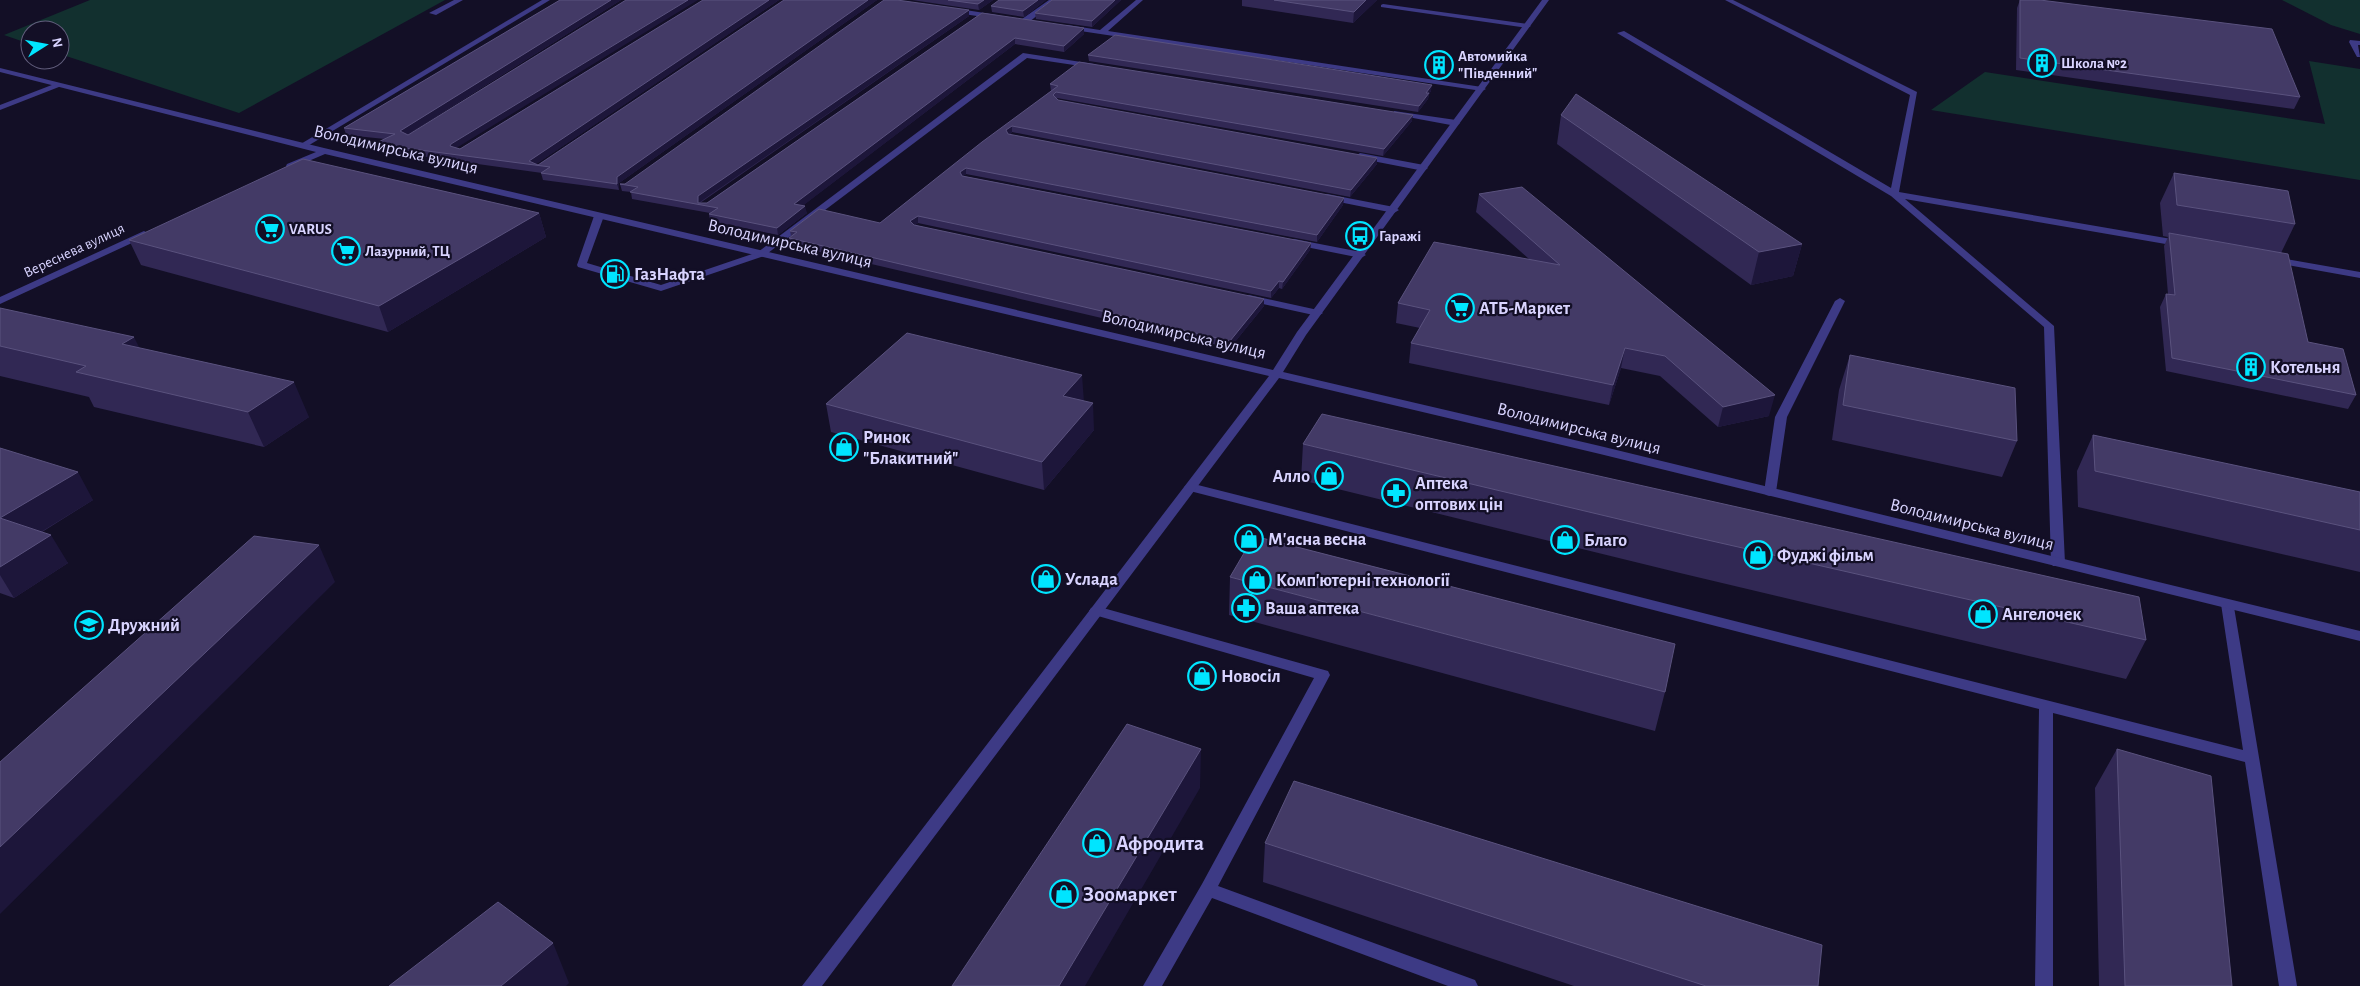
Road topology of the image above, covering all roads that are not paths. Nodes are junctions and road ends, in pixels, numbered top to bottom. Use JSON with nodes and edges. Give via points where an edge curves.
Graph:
{"nodes":[{"id":1,"x":460,"y":0,"type":"edge"},
{"id":2,"x":547,"y":0,"type":"edge"},
{"id":3,"x":1053,"y":0,"type":"edge"},
{"id":4,"x":1140,"y":0,"type":"edge"},
{"id":5,"x":1546,"y":0,"type":"edge"},
{"id":6,"x":1728,"y":0,"type":"edge"},
{"id":7,"x":1383,"y":6,"type":"dead end"},
{"id":8,"x":947,"y":9,"type":"edge"},
{"id":9,"x":984,"y":12,"type":"junction"},
{"id":10,"x":433,"y":13,"type":"dead end"},
{"id":11,"x":1008,"y":18,"type":"edge"},
{"id":12,"x":973,"y":20,"type":"edge"},
{"id":13,"x":1016,"y":20,"type":"edge"},
{"id":14,"x":1025,"y":21,"type":"junction"},
{"id":15,"x":1035,"y":22,"type":"edge"},
{"id":16,"x":1054,"y":25,"type":"edge"},
{"id":17,"x":1527,"y":26,"type":"junction"},
{"id":18,"x":1102,"y":32,"type":"junction"},
{"id":19,"x":1621,"y":33,"type":"dead end"},
{"id":20,"x":2360,"y":43,"type":"edge"},
{"id":21,"x":2360,"y":55,"type":"edge"},
{"id":22,"x":1104,"y":68,"type":"edge"},
{"id":23,"x":0,"y":70,"type":"edge"},
{"id":24,"x":60,"y":85,"type":"junction"},
{"id":25,"x":1482,"y":89,"type":"junction"},
{"id":26,"x":0,"y":108,"type":"edge"},
{"id":27,"x":1388,"y":112,"type":"edge"},
{"id":28,"x":1456,"y":122,"type":"junction"},
{"id":29,"x":303,"y":145,"type":"junction"},
{"id":30,"x":324,"y":151,"type":"junction"},
{"id":31,"x":1347,"y":154,"type":"edge"},
{"id":32,"x":1424,"y":168,"type":"junction"},
{"id":33,"x":279,"y":171,"type":"edge"},
{"id":34,"x":1894,"y":194,"type":"junction"},
{"id":35,"x":1316,"y":195,"type":"edge"},
{"id":36,"x":1394,"y":210,"type":"junction"},
{"id":37,"x":599,"y":216,"type":"junction"},
{"id":38,"x":155,"y":229,"type":"edge"},
{"id":39,"x":1283,"y":240,"type":"edge"},
{"id":40,"x":2195,"y":246,"type":"edge"},
{"id":41,"x":761,"y":254,"type":"junction"},
{"id":42,"x":1361,"y":255,"type":"junction"},
{"id":43,"x":2263,"y":258,"type":"edge"},
{"id":44,"x":2360,"y":275,"type":"edge"},
{"id":45,"x":1240,"y":296,"type":"edge"},
{"id":46,"x":0,"y":301,"type":"edge"},
{"id":47,"x":1840,"y":302,"type":"dead end"},
{"id":48,"x":1318,"y":313,"type":"junction"},
{"id":49,"x":1276,"y":374,"type":"junction"},
{"id":50,"x":1190,"y":487,"type":"junction"},
{"id":51,"x":1770,"y":492,"type":"junction"},
{"id":52,"x":2058,"y":563,"type":"junction"},
{"id":53,"x":2228,"y":604,"type":"junction"},
{"id":54,"x":1096,"y":611,"type":"junction"},
{"id":55,"x":2360,"y":636,"type":"edge"},
{"id":56,"x":2046,"y":706,"type":"junction"},
{"id":57,"x":2252,"y":758,"type":"junction"},
{"id":58,"x":1208,"y":889,"type":"junction"},
{"id":59,"x":811,"y":986,"type":"edge"},
{"id":60,"x":1152,"y":986,"type":"edge"},
{"id":61,"x":1469,"y":986,"type":"edge"},
{"id":62,"x":2044,"y":986,"type":"edge"},
{"id":63,"x":2288,"y":986,"type":"edge"}],
"edges":[{"from":1,"to":10,"type":"street"},
{"from":2,"to":29,"type":"street"},
{"from":3,"to":14,"type":"street"},
{"from":4,"to":18,"type":"street"},
{"from":5,"to":17,"type":"street"},
{"from":6,"to":34,"type":"street","via":[[1914,94]]},
{"from":7,"to":17,"type":"street"},
{"from":8,"to":9,"type":"street"},
{"from":9,"to":11,"type":"street"},
{"from":9,"to":12,"type":"street"},
{"from":13,"to":14,"type":"street"},
{"from":14,"to":15,"type":"street"},
{"from":16,"to":18,"type":"street"},
{"from":17,"to":25,"type":"street"},
{"from":18,"to":25,"type":"street"},
{"from":19,"to":34,"type":"street"},
{"from":20,"to":21,"type":"street","via":[[2352,42]]},
{"from":22,"to":41,"type":"street","via":[[1026,55]]},
{"from":23,"to":24,"type":"street","name":"Володимирська вулиця"},
{"from":24,"to":26,"type":"street"},
{"from":24,"to":29,"type":"street","name":"Володимирська вулиця"},
{"from":25,"to":28,"type":"street"},
{"from":27,"to":28,"type":"street"},
{"from":28,"to":32,"type":"street"},
{"from":29,"to":30,"type":"street","name":"Володимирська вулиця"},
{"from":30,"to":33,"type":"street"},
{"from":30,"to":37,"type":"street","name":"Володимирська вулиця"},
{"from":31,"to":32,"type":"street"},
{"from":32,"to":36,"type":"street"},
{"from":34,"to":40,"type":"street"},
{"from":34,"to":52,"type":"street","via":[[2049,326]]},
{"from":35,"to":36,"type":"street"},
{"from":36,"to":42,"type":"street"},
{"from":37,"to":41,"type":"street","name":"Володимирська вулиця"},
{"from":37,"to":41,"type":"street","via":[[582,265],[662,288]]},
{"from":38,"to":46,"type":"street","name":"Вереснева вулиця"},
{"from":39,"to":42,"type":"street"},
{"from":41,"to":49,"type":"street","name":"Володимирська вулиця"},
{"from":42,"to":48,"type":"street"},
{"from":43,"to":44,"type":"street"},
{"from":45,"to":48,"type":"street"},
{"from":47,"to":51,"type":"street","via":[[1781,417]]},
{"from":48,"to":49,"type":"street"},
{"from":49,"to":50,"type":"street"},
{"from":49,"to":51,"type":"street","name":"Володимирська вулиця"},
{"from":50,"to":54,"type":"street"},
{"from":50,"to":56,"type":"street"},
{"from":51,"to":52,"type":"street","name":"Володимирська вулиця"},
{"from":52,"to":53,"type":"street","name":"Володимирська вулиця"},
{"from":53,"to":55,"type":"street","name":"Володимирська вулиця"},
{"from":53,"to":57,"type":"street"},
{"from":54,"to":58,"type":"street","via":[[1323,675]]},
{"from":54,"to":59,"type":"street"},
{"from":56,"to":57,"type":"street"},
{"from":56,"to":62,"type":"street"},
{"from":57,"to":63,"type":"street"},
{"from":58,"to":60,"type":"street"},
{"from":58,"to":61,"type":"street"}]}
